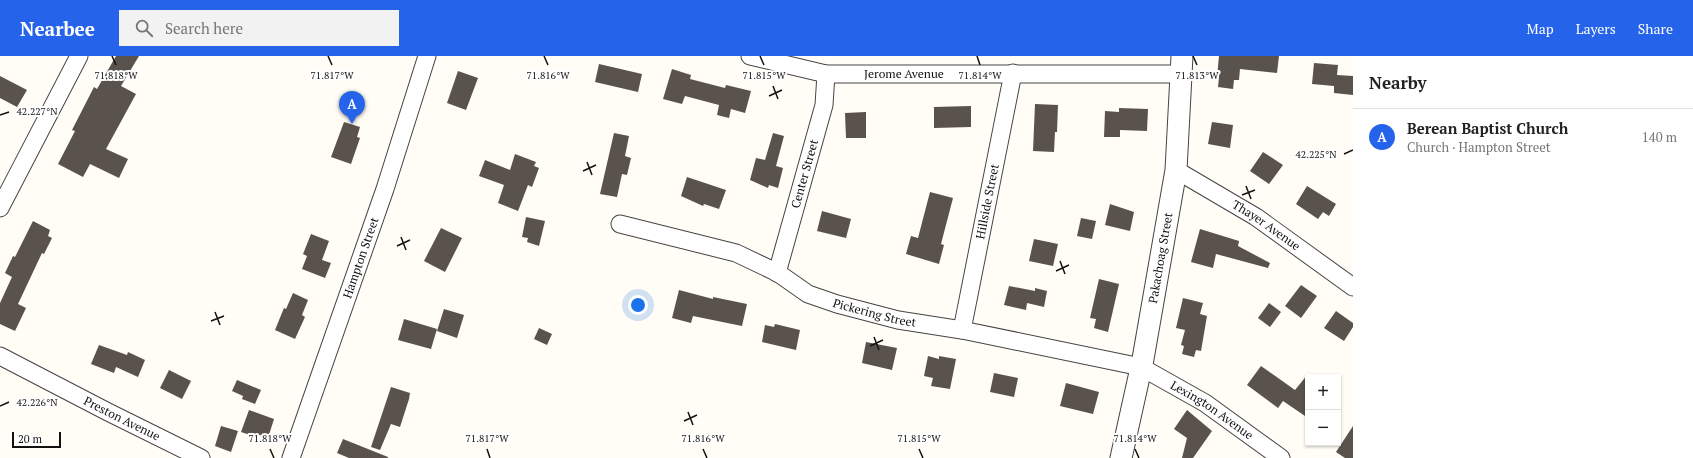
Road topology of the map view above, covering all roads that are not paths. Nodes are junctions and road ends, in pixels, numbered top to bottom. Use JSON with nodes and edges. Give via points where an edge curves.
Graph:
{"nodes":[{"id":1,"x":79,"y":56,"type":"edge"},
{"id":2,"x":427,"y":56,"type":"edge"},
{"id":3,"x":750,"y":56,"type":"edge"},
{"id":4,"x":1181,"y":65,"type":"edge"},
{"id":5,"x":1013,"y":73,"type":"junction"},
{"id":6,"x":826,"y":74,"type":"junction"},
{"id":7,"x":1176,"y":170,"type":"junction"},
{"id":8,"x":0,"y":208,"type":"edge"},
{"id":9,"x":620,"y":224,"type":"dead end"},
{"id":10,"x":777,"y":272,"type":"junction"},
{"id":11,"x":1353,"y":287,"type":"edge"},
{"id":12,"x":962,"y":330,"type":"junction"},
{"id":13,"x":0,"y":356,"type":"edge"},
{"id":14,"x":1141,"y":367,"type":"junction"},
{"id":15,"x":201,"y":458,"type":"edge"},
{"id":16,"x":291,"y":458,"type":"edge"},
{"id":17,"x":1120,"y":458,"type":"edge"},
{"id":18,"x":1281,"y":458,"type":"edge"}],
"edges":[{"from":1,"to":8,"type":"street"},
{"from":2,"to":16,"type":"street","name":"Hampton Street","via":[[385,189]]},
{"from":3,"to":6,"type":"street","name":"Jerome Avenue"},
{"from":4,"to":5,"type":"street","name":"Jerome Avenue"},
{"from":4,"to":7,"type":"street","name":"Pakachoag Street"},
{"from":5,"to":6,"type":"street","name":"Jerome Avenue"},
{"from":5,"to":12,"type":"street","name":"Hillside Street"},
{"from":6,"to":10,"type":"street","name":"Center Street","via":[[824,105]]},
{"from":7,"to":11,"type":"street","name":"Thayer Avenue","via":[[1256,217]]},
{"from":7,"to":14,"type":"street","name":"Pakachoag Street"},
{"from":9,"to":10,"type":"street","name":"Pickering Street","via":[[736,253]]},
{"from":10,"to":12,"type":"street","name":"Pickering Street","via":[[808,294],[837,304],[898,320]]},
{"from":12,"to":14,"type":"street","name":"Pickering Street"},
{"from":13,"to":15,"type":"street","name":"Preston Avenue"},
{"from":14,"to":17,"type":"street","name":"Pakachoag Street"},
{"from":14,"to":18,"type":"street","name":"Lexington Avenue","via":[[1205,403]]}]}
